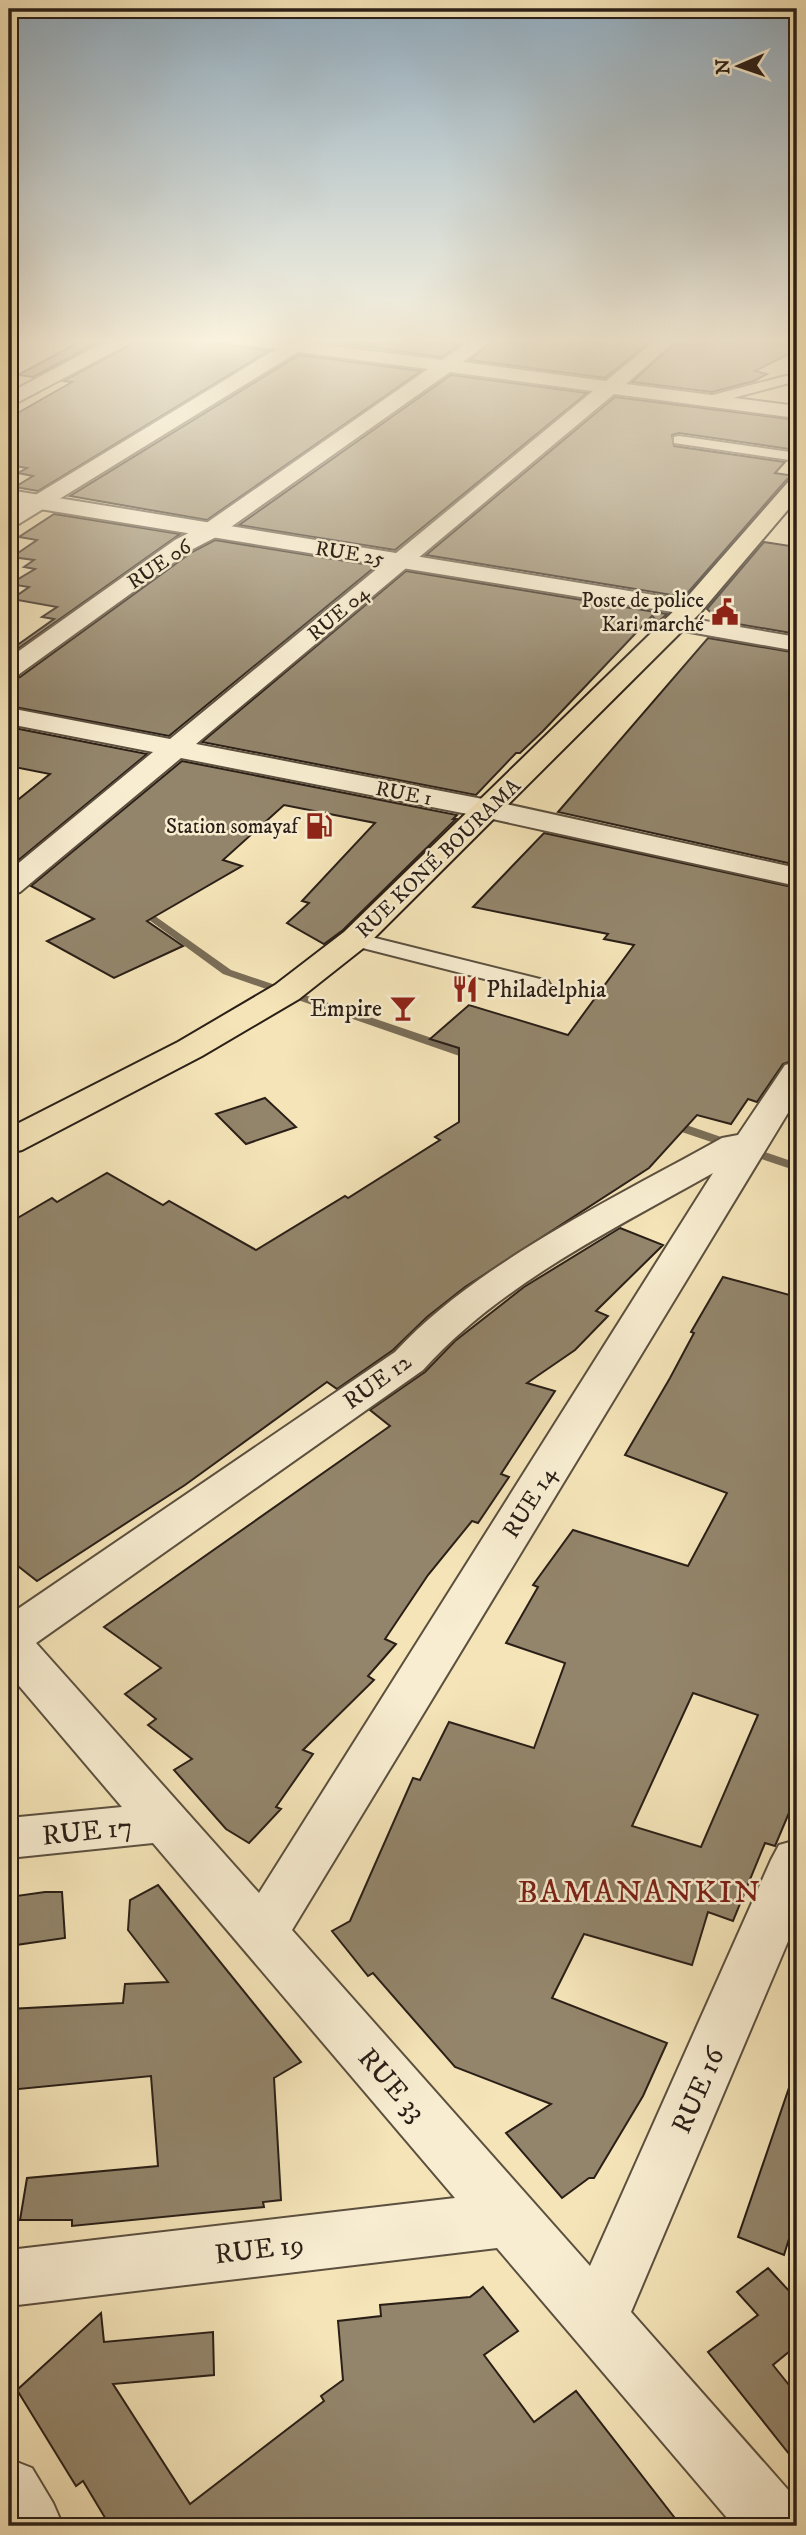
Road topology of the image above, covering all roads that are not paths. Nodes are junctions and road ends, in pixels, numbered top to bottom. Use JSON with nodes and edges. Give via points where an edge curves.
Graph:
{"nodes":[{"id":1,"x":111,"y":458,"type":"edge"},
{"id":2,"x":314,"y":458,"type":"edge"},
{"id":3,"x":524,"y":458,"type":"edge"},
{"id":4,"x":797,"y":486,"type":"edge"},
{"id":5,"x":9,"y":497,"type":"edge"},
{"id":6,"x":39,"y":502,"type":"junction"},
{"id":7,"x":9,"y":520,"type":"edge"},
{"id":8,"x":210,"y":531,"type":"junction"},
{"id":9,"x":400,"y":561,"type":"junction"},
{"id":10,"x":684,"y":616,"type":"junction"},
{"id":11,"x":797,"y":644,"type":"edge"},
{"id":12,"x":9,"y":670,"type":"edge"},
{"id":13,"x":9,"y":716,"type":"edge"},
{"id":14,"x":174,"y":748,"type":"junction"},
{"id":15,"x":488,"y":809,"type":"junction"},
{"id":16,"x":797,"y":877,"type":"edge"},
{"id":17,"x":9,"y":886,"type":"edge"},
{"id":18,"x":355,"y":939,"type":"junction"},
{"id":19,"x":540,"y":986,"type":"dead end"},
{"id":20,"x":797,"y":1072,"type":"edge"},
{"id":21,"x":9,"y":1142,"type":"edge"},
{"id":22,"x":752,"y":1142,"type":"junction"},
{"id":23,"x":9,"y":1640,"type":"edge"},
{"id":24,"x":165,"y":1822,"type":"junction"},
{"id":25,"x":9,"y":1838,"type":"edge"},
{"id":26,"x":797,"y":1860,"type":"edge"},
{"id":27,"x":262,"y":1933,"type":"junction"},
{"id":28,"x":509,"y":2219,"type":"junction"},
{"id":29,"x":9,"y":2278,"type":"edge"},
{"id":30,"x":597,"y":2319,"type":"junction"},
{"id":31,"x":9,"y":2491,"type":"edge"},
{"id":32,"x":30,"y":2526,"type":"edge"},
{"id":33,"x":777,"y":2526,"type":"edge"}],
"edges":[{"from":1,"to":6,"type":"street"},
{"from":2,"to":8,"type":"street","name":"RUE 06"},
{"from":3,"to":9,"type":"street","name":"RUE 04"},
{"from":4,"to":10,"type":"highway","name":"RUE KONÉ BOURAMA"},
{"from":5,"to":6,"type":"street","name":"RUE 25"},
{"from":6,"to":7,"type":"street"},
{"from":6,"to":8,"type":"street","name":"RUE 25"},
{"from":8,"to":9,"type":"street","name":"RUE 25"},
{"from":8,"to":12,"type":"street","name":"RUE 06","via":[[183,545]]},
{"from":9,"to":10,"type":"street","name":"RUE 25"},
{"from":9,"to":14,"type":"street","name":"RUE 04"},
{"from":10,"to":11,"type":"street","name":"RUE 25"},
{"from":10,"to":15,"type":"highway","name":"RUE KONÉ BOURAMA"},
{"from":13,"to":14,"type":"street","name":"RUE 1"},
{"from":14,"to":15,"type":"street","name":"RUE 1"},
{"from":14,"to":17,"type":"street","name":"RUE 04"},
{"from":15,"to":16,"type":"street","name":"RUE 1"},
{"from":15,"to":18,"type":"highway","name":"RUE KONÉ BOURAMA"},
{"from":18,"to":19,"type":"lane"},
{"from":18,"to":21,"type":"highway","name":"RUE KONÉ BOURAMA","via":[[286,992],[190,1049]]},
{"from":20,"to":22,"type":"street","name":"RUE 14"},
{"from":22,"to":23,"type":"street","name":"RUE 12","via":[[735,1146],[546,1252],[436,1329],[409,1361]]},
{"from":22,"to":27,"type":"street","name":"RUE 14"},
{"from":23,"to":24,"type":"street","name":"RUE 33"},
{"from":24,"to":25,"type":"street","name":"RUE 17"},
{"from":24,"to":27,"type":"street","name":"RUE 33"},
{"from":26,"to":30,"type":"street","name":"RUE 16"},
{"from":27,"to":28,"type":"street","name":"RUE 33"},
{"from":28,"to":29,"type":"street","name":"RUE 19"},
{"from":28,"to":30,"type":"street","name":"RUE 33"},
{"from":30,"to":33,"type":"street","name":"RUE 33"},
{"from":31,"to":32,"type":"street"}]}
